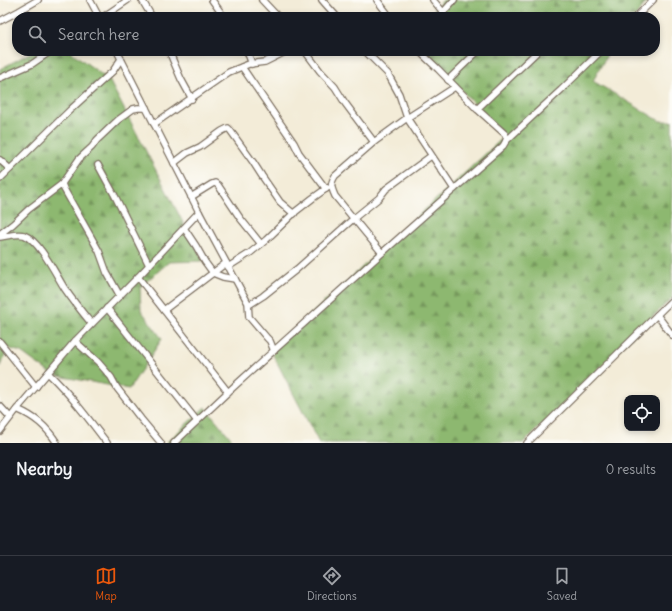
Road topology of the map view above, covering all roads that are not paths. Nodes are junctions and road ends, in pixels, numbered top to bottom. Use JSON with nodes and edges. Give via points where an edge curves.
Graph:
{"nodes":[{"id":1,"x":37,"y":0,"type":"edge"},
{"id":2,"x":90,"y":0,"type":"edge"},
{"id":3,"x":128,"y":0,"type":"edge"},
{"id":4,"x":142,"y":0,"type":"edge"},
{"id":5,"x":212,"y":0,"type":"edge"},
{"id":6,"x":262,"y":0,"type":"edge"},
{"id":7,"x":322,"y":0,"type":"edge"},
{"id":8,"x":377,"y":0,"type":"edge"},
{"id":9,"x":433,"y":0,"type":"edge"},
{"id":10,"x":454,"y":0,"type":"edge"},
{"id":11,"x":653,"y":0,"type":"edge"},
{"id":12,"x":17,"y":12,"type":"edge"},
{"id":13,"x":96,"y":12,"type":"edge"},
{"id":14,"x":110,"y":12,"type":"edge"},
{"id":15,"x":149,"y":12,"type":"edge"},
{"id":16,"x":220,"y":12,"type":"edge"},
{"id":17,"x":273,"y":12,"type":"edge"},
{"id":18,"x":332,"y":12,"type":"edge"},
{"id":19,"x":386,"y":12,"type":"edge"},
{"id":20,"x":439,"y":12,"type":"edge"},
{"id":21,"x":444,"y":12,"type":"edge"},
{"id":22,"x":641,"y":12,"type":"edge"},
{"id":23,"x":12,"y":14,"type":"edge"},
{"id":24,"x":1,"y":20,"type":"edge"},
{"id":25,"x":44,"y":56,"type":"edge"},
{"id":26,"x":120,"y":56,"type":"edge"},
{"id":27,"x":171,"y":56,"type":"edge"},
{"id":28,"x":250,"y":56,"type":"edge"},
{"id":29,"x":277,"y":56,"type":"edge"},
{"id":30,"x":309,"y":56,"type":"edge"},
{"id":31,"x":370,"y":56,"type":"edge"},
{"id":32,"x":424,"y":56,"type":"edge"},
{"id":33,"x":473,"y":56,"type":"edge"},
{"id":34,"x":533,"y":56,"type":"edge"},
{"id":35,"x":596,"y":56,"type":"edge"},
{"id":36,"x":121,"y":59,"type":"junction"},
{"id":37,"x":252,"y":64,"type":"junction"},
{"id":38,"x":242,"y":67,"type":"junction"},
{"id":39,"x":127,"y":70,"type":"junction"},
{"id":40,"x":113,"y":71,"type":"junction"},
{"id":41,"x":0,"y":78,"type":"edge"},
{"id":42,"x":448,"y":80,"type":"junction"},
{"id":43,"x":455,"y":87,"type":"junction"},
{"id":44,"x":192,"y":99,"type":"junction"},
{"id":45,"x":146,"y":108,"type":"junction"},
{"id":46,"x":477,"y":109,"type":"junction"},
{"id":47,"x":407,"y":118,"type":"junction"},
{"id":48,"x":154,"y":124,"type":"junction"},
{"id":49,"x":506,"y":141,"type":"junction"},
{"id":50,"x":374,"y":142,"type":"junction"},
{"id":51,"x":431,"y":156,"type":"junction"},
{"id":52,"x":0,"y":160,"type":"edge"},
{"id":53,"x":174,"y":163,"type":"junction"},
{"id":54,"x":98,"y":165,"type":"dead end"},
{"id":55,"x":10,"y":169,"type":"junction"},
{"id":56,"x":0,"y":179,"type":"edge"},
{"id":57,"x":62,"y":184,"type":"junction"},
{"id":58,"x":328,"y":188,"type":"junction"},
{"id":59,"x":454,"y":190,"type":"junction"},
{"id":60,"x":191,"y":197,"type":"junction"},
{"id":61,"x":199,"y":212,"type":"junction"},
{"id":62,"x":294,"y":214,"type":"junction"},
{"id":63,"x":353,"y":219,"type":"junction"},
{"id":64,"x":184,"y":228,"type":"junction"},
{"id":65,"x":0,"y":235,"type":"edge"},
{"id":66,"x":261,"y":244,"type":"junction"},
{"id":67,"x":382,"y":253,"type":"junction"},
{"id":68,"x":149,"y":265,"type":"junction"},
{"id":69,"x":227,"y":265,"type":"junction"},
{"id":70,"x":213,"y":273,"type":"junction"},
{"id":71,"x":138,"y":277,"type":"junction"},
{"id":72,"x":235,"y":279,"type":"junction"},
{"id":73,"x":120,"y":296,"type":"junction"},
{"id":74,"x":672,"y":300,"type":"edge"},
{"id":75,"x":249,"y":305,"type":"junction"},
{"id":76,"x":107,"y":308,"type":"junction"},
{"id":77,"x":164,"y":310,"type":"junction"},
{"id":78,"x":658,"y":315,"type":"junction"},
{"id":79,"x":91,"y":324,"type":"junction"},
{"id":80,"x":672,"y":335,"type":"edge"},
{"id":81,"x":75,"y":341,"type":"junction"},
{"id":82,"x":0,"y":342,"type":"edge"},
{"id":83,"x":274,"y":351,"type":"junction"},
{"id":84,"x":48,"y":373,"type":"junction"},
{"id":85,"x":36,"y":387,"type":"junction"},
{"id":86,"x":228,"y":392,"type":"junction"},
{"id":87,"x":0,"y":406,"type":"edge"},
{"id":88,"x":17,"y":409,"type":"junction"},
{"id":89,"x":10,"y":417,"type":"junction"},
{"id":90,"x":197,"y":421,"type":"junction"},
{"id":91,"x":0,"y":431,"type":"edge"},
{"id":92,"x":57,"y":443,"type":"edge"},
{"id":93,"x":107,"y":443,"type":"edge"},
{"id":94,"x":161,"y":443,"type":"edge"},
{"id":95,"x":174,"y":443,"type":"edge"},
{"id":96,"x":527,"y":443,"type":"edge"}],
"edges":[{"from":1,"to":12,"type":"street"},
{"from":2,"to":13,"type":"street"},
{"from":3,"to":14,"type":"street"},
{"from":4,"to":15,"type":"street"},
{"from":5,"to":16,"type":"street"},
{"from":6,"to":17,"type":"street"},
{"from":7,"to":18,"type":"street"},
{"from":8,"to":19,"type":"street"},
{"from":9,"to":20,"type":"street"},
{"from":10,"to":21,"type":"street"},
{"from":11,"to":22,"type":"street"},
{"from":23,"to":24,"type":"street"},
{"from":25,"to":41,"type":"street"},
{"from":26,"to":36,"type":"street"},
{"from":27,"to":44,"type":"street"},
{"from":28,"to":37,"type":"street"},
{"from":29,"to":37,"type":"street","via":[[265,62]]},
{"from":30,"to":50,"type":"street"},
{"from":31,"to":47,"type":"street","via":[[388,74],[399,94]]},
{"from":32,"to":42,"type":"street"},
{"from":33,"to":42,"type":"street"},
{"from":34,"to":46,"type":"street"},
{"from":35,"to":49,"type":"street"},
{"from":36,"to":39,"type":"street"},
{"from":36,"to":40,"type":"street"},
{"from":37,"to":38,"type":"street"},
{"from":38,"to":44,"type":"street","via":[[229,72]]},
{"from":38,"to":58,"type":"street","via":[[299,153]]},
{"from":39,"to":40,"type":"street"},
{"from":39,"to":45,"type":"street"},
{"from":40,"to":55,"type":"street"},
{"from":42,"to":43,"type":"street"},
{"from":43,"to":46,"type":"street"},
{"from":43,"to":47,"type":"street"},
{"from":44,"to":48,"type":"street"},
{"from":45,"to":48,"type":"street"},
{"from":45,"to":57,"type":"street","via":[[133,109],[118,120],[79,159]]},
{"from":46,"to":49,"type":"street","via":[[505,134]]},
{"from":47,"to":50,"type":"street"},
{"from":47,"to":51,"type":"street"},
{"from":48,"to":53,"type":"street"},
{"from":49,"to":59,"type":"street"},
{"from":50,"to":58,"type":"street","via":[[335,176]]},
{"from":51,"to":59,"type":"street"},
{"from":51,"to":63,"type":"street"},
{"from":52,"to":55,"type":"street"},
{"from":53,"to":60,"type":"street"},
{"from":53,"to":62,"type":"street","via":[[228,128],[280,202]]},
{"from":54,"to":68,"type":"street"},
{"from":55,"to":56,"type":"street"},
{"from":57,"to":65,"type":"street"},
{"from":57,"to":73,"type":"street","via":[[99,251],[107,273]]},
{"from":58,"to":62,"type":"street"},
{"from":58,"to":63,"type":"street"},
{"from":59,"to":67,"type":"street"},
{"from":60,"to":61,"type":"street"},
{"from":60,"to":66,"type":"street","via":[[212,184],[218,185]]},
{"from":61,"to":64,"type":"street"},
{"from":61,"to":69,"type":"street"},
{"from":62,"to":66,"type":"street"},
{"from":63,"to":67,"type":"street"},
{"from":63,"to":75,"type":"street","via":[[293,272]]},
{"from":64,"to":68,"type":"street"},
{"from":64,"to":70,"type":"street"},
{"from":65,"to":79,"type":"street","via":[[17,234],[32,239]]},
{"from":66,"to":69,"type":"street"},
{"from":67,"to":83,"type":"street"},
{"from":68,"to":71,"type":"street"},
{"from":69,"to":70,"type":"street"},
{"from":69,"to":72,"type":"street"},
{"from":70,"to":72,"type":"street"},
{"from":70,"to":77,"type":"street"},
{"from":71,"to":73,"type":"street"},
{"from":71,"to":77,"type":"street"},
{"from":72,"to":75,"type":"street"},
{"from":73,"to":76,"type":"street"},
{"from":74,"to":78,"type":"street"},
{"from":75,"to":83,"type":"street","via":[[251,320],[268,338]]},
{"from":76,"to":79,"type":"street"},
{"from":76,"to":90,"type":"street"},
{"from":77,"to":86,"type":"street"},
{"from":78,"to":80,"type":"street"},
{"from":78,"to":96,"type":"street"},
{"from":79,"to":81,"type":"street"},
{"from":81,"to":84,"type":"street"},
{"from":81,"to":94,"type":"street","via":[[111,377]]},
{"from":82,"to":85,"type":"street"},
{"from":83,"to":86,"type":"street"},
{"from":84,"to":85,"type":"street"},
{"from":84,"to":93,"type":"street","via":[[81,408]]},
{"from":85,"to":88,"type":"street"},
{"from":86,"to":90,"type":"street"},
{"from":87,"to":89,"type":"street"},
{"from":88,"to":89,"type":"street"},
{"from":88,"to":92,"type":"street","via":[[37,420]]},
{"from":89,"to":91,"type":"street"},
{"from":90,"to":95,"type":"street"}]}
